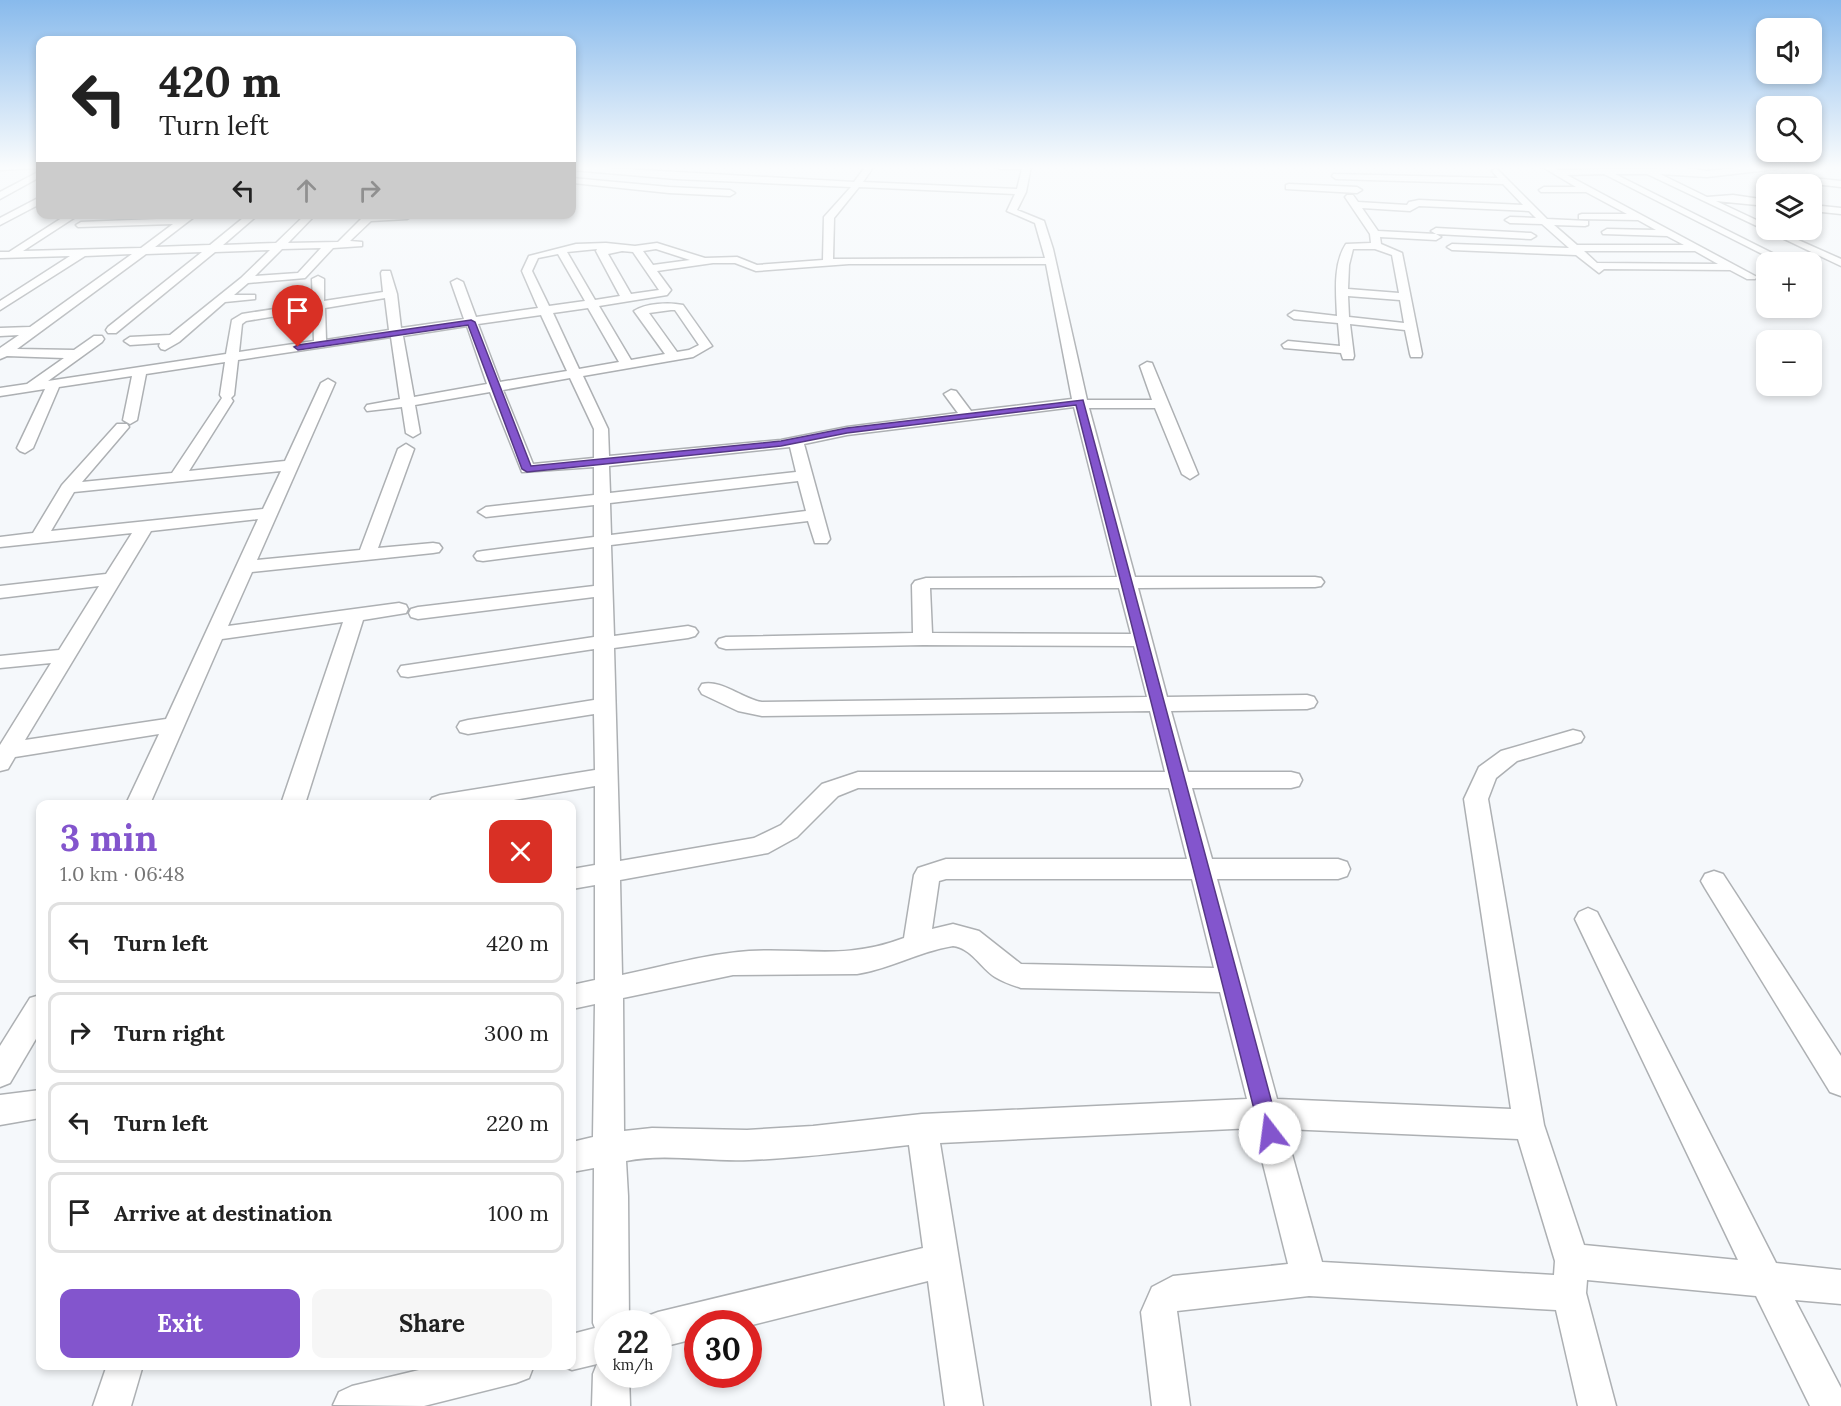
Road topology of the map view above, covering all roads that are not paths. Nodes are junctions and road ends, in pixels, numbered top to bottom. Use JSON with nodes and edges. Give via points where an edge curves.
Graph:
{"nodes":[{"id":1,"x":47,"y":232,"type":"edge"},
{"id":2,"x":83,"y":232,"type":"edge"},
{"id":3,"x":171,"y":232,"type":"edge"},
{"id":4,"x":234,"y":232,"type":"edge"},
{"id":5,"x":294,"y":232,"type":"edge"},
{"id":6,"x":352,"y":232,"type":"edge"},
{"id":7,"x":829,"y":232,"type":"edge"},
{"id":8,"x":1042,"y":232,"type":"edge"},
{"id":9,"x":1373,"y":232,"type":"edge"},
{"id":10,"x":1557,"y":232,"type":"edge"},
{"id":11,"x":1607,"y":232,"type":"dead end"},
{"id":12,"x":1724,"y":232,"type":"edge"},
{"id":13,"x":1671,"y":233,"type":"joint"},
{"id":14,"x":1563,"y":237,"type":"junction"},
{"id":15,"x":1375,"y":240,"type":"junction"},
{"id":16,"x":1791,"y":240,"type":"edge"},
{"id":17,"x":358,"y":244,"type":"dead end"},
{"id":18,"x":308,"y":245,"type":"junction"},
{"id":19,"x":336,"y":245,"type":"junction"},
{"id":20,"x":280,"y":246,"type":"junction"},
{"id":21,"x":1452,"y":247,"type":"dead end"},
{"id":22,"x":1699,"y":248,"type":"junction"},
{"id":23,"x":214,"y":249,"type":"junction"},
{"id":24,"x":635,"y":249,"type":"junction"},
{"id":25,"x":561,"y":250,"type":"junction"},
{"id":26,"x":1577,"y":250,"type":"junction"},
{"id":27,"x":145,"y":251,"type":"junction"},
{"id":28,"x":83,"y":252,"type":"junction"},
{"id":29,"x":1765,"y":252,"type":"edge"},
{"id":30,"x":50,"y":253,"type":"junction"},
{"id":31,"x":3,"y":257,"type":"edge"},
{"id":32,"x":704,"y":261,"type":"junction"},
{"id":33,"x":1050,"y":261,"type":"junction"},
{"id":34,"x":828,"y":263,"type":"junction"},
{"id":35,"x":1841,"y":264,"type":"edge"},
{"id":36,"x":1822,"y":265,"type":"dead end"},
{"id":37,"x":1732,"y":267,"type":"junction"},
{"id":38,"x":756,"y":268,"type":"junction"},
{"id":39,"x":650,"y":269,"type":"junction"},
{"id":40,"x":720,"y":272,"type":"dead end"},
{"id":41,"x":1753,"y":272,"type":"dead end"},
{"id":42,"x":387,"y":273,"type":"dead end"},
{"id":43,"x":274,"y":278,"type":"junction"},
{"id":44,"x":318,"y":279,"type":"dead end"},
{"id":45,"x":245,"y":280,"type":"junction"},
{"id":46,"x":457,"y":282,"type":"dead end"},
{"id":47,"x":1343,"y":292,"type":"junction"},
{"id":48,"x":390,"y":294,"type":"junction"},
{"id":49,"x":250,"y":297,"type":"dead end"},
{"id":50,"x":1405,"y":297,"type":"junction"},
{"id":51,"x":223,"y":298,"type":"junction"},
{"id":52,"x":594,"y":304,"type":"junction"},
{"id":53,"x":317,"y":305,"type":"junction"},
{"id":54,"x":0,"y":306,"type":"edge"},
{"id":55,"x":634,"y":308,"type":"junction"},
{"id":56,"x":545,"y":311,"type":"junction"},
{"id":57,"x":1294,"y":315,"type":"dead end"},
{"id":58,"x":1345,"y":320,"type":"junction"},
{"id":59,"x":471,"y":322,"type":"junction"},
{"id":60,"x":1410,"y":327,"type":"junction"},
{"id":61,"x":112,"y":330,"type":"dead end"},
{"id":62,"x":34,"y":331,"type":"junction"},
{"id":63,"x":0,"y":332,"type":"edge"},
{"id":64,"x":398,"y":332,"type":"junction"},
{"id":65,"x":98,"y":339,"type":"dead end"},
{"id":66,"x":130,"y":340,"type":"dead end"},
{"id":67,"x":320,"y":344,"type":"junction"},
{"id":68,"x":1288,"y":345,"type":"dead end"},
{"id":69,"x":1,"y":353,"type":"edge"},
{"id":70,"x":76,"y":354,"type":"junction"},
{"id":71,"x":1416,"y":354,"type":"dead end"},
{"id":72,"x":673,"y":356,"type":"junction"},
{"id":73,"x":233,"y":357,"type":"junction"},
{"id":74,"x":626,"y":363,"type":"junction"},
{"id":75,"x":144,"y":366,"type":"junction"},
{"id":76,"x":1147,"y":366,"type":"dead end"},
{"id":77,"x":574,"y":374,"type":"junction"},
{"id":78,"x":328,"y":383,"type":"dead end"},
{"id":79,"x":54,"y":384,"type":"junction"},
{"id":80,"x":495,"y":387,"type":"junction"},
{"id":81,"x":29,"y":388,"type":"junction"},
{"id":82,"x":0,"y":392,"type":"edge"},
{"id":83,"x":951,"y":394,"type":"dead end"},
{"id":84,"x":407,"y":402,"type":"junction"},
{"id":85,"x":1080,"y":403,"type":"junction"},
{"id":86,"x":1160,"y":404,"type":"junction"},
{"id":87,"x":372,"y":408,"type":"dead end"},
{"id":88,"x":967,"y":416,"type":"junction"},
{"id":89,"x":413,"y":433,"type":"dead end"},
{"id":90,"x":796,"y":442,"type":"junction"},
{"id":91,"x":25,"y":448,"type":"dead end"},
{"id":92,"x":406,"y":449,"type":"dead end"},
{"id":93,"x":603,"y":462,"type":"junction"},
{"id":94,"x":291,"y":465,"type":"junction"},
{"id":95,"x":1190,"y":474,"type":"dead end"},
{"id":96,"x":805,"y":476,"type":"junction"},
{"id":97,"x":177,"y":477,"type":"junction"},
{"id":98,"x":68,"y":488,"type":"junction"},
{"id":99,"x":603,"y":499,"type":"junction"},
{"id":100,"x":486,"y":512,"type":"dead end"},
{"id":101,"x":269,"y":513,"type":"junction"},
{"id":102,"x":815,"y":515,"type":"junction"},
{"id":103,"x":145,"y":526,"type":"junction"},
{"id":104,"x":39,"y":538,"type":"junction"},
{"id":105,"x":821,"y":538,"type":"dead end"},
{"id":106,"x":604,"y":541,"type":"junction"},
{"id":107,"x":0,"y":542,"type":"edge"},
{"id":108,"x":433,"y":548,"type":"dead end"},
{"id":109,"x":368,"y":554,"type":"junction"},
{"id":110,"x":483,"y":556,"type":"dead end"},
{"id":111,"x":245,"y":567,"type":"junction"},
{"id":112,"x":113,"y":579,"type":"junction"},
{"id":113,"x":1126,"y":582,"type":"junction"},
{"id":114,"x":1315,"y":582,"type":"dead end"},
{"id":115,"x":604,"y":590,"type":"junction"},
{"id":116,"x":0,"y":592,"type":"edge"},
{"id":117,"x":354,"y":615,"type":"junction"},
{"id":118,"x":688,"y":632,"type":"dead end"},
{"id":119,"x":215,"y":634,"type":"junction"},
{"id":120,"x":923,"y":639,"type":"junction"},
{"id":121,"x":1141,"y":640,"type":"junction"},
{"id":122,"x":605,"y":642,"type":"junction"},
{"id":123,"x":726,"y":643,"type":"dead end"},
{"id":124,"x":66,"y":655,"type":"junction"},
{"id":125,"x":0,"y":662,"type":"edge"},
{"id":126,"x":408,"y":671,"type":"dead end"},
{"id":127,"x":709,"y":689,"type":"dead end"},
{"id":128,"x":1306,"y":702,"type":"dead end"},
{"id":129,"x":1157,"y":703,"type":"junction"},
{"id":130,"x":606,"y":705,"type":"junction"},
{"id":131,"x":173,"y":725,"type":"junction"},
{"id":132,"x":468,"y":727,"type":"dead end"},
{"id":133,"x":1573,"y":737,"type":"dead end"},
{"id":134,"x":4,"y":756,"type":"edge"},
{"id":135,"x":607,"y":776,"type":"junction"},
{"id":136,"x":1291,"y":780,"type":"dead end"},
{"id":137,"x":1177,"y":782,"type":"junction"},
{"id":138,"x":140,"y":800,"type":"edge"},
{"id":139,"x":294,"y":800,"type":"edge"},
{"id":140,"x":464,"y":800,"type":"edge"},
{"id":141,"x":1338,"y":869,"type":"dead end"},
{"id":142,"x":1200,"y":870,"type":"junction"},
{"id":143,"x":608,"y":871,"type":"junction"},
{"id":144,"x":576,"y":878,"type":"edge"},
{"id":145,"x":1714,"y":881,"type":"dead end"},
{"id":146,"x":1588,"y":919,"type":"dead end"},
{"id":147,"x":916,"y":946,"type":"junction"},
{"id":148,"x":1230,"y":980,"type":"junction"},
{"id":149,"x":609,"y":989,"type":"junction"},
{"id":150,"x":576,"y":996,"type":"edge"},
{"id":151,"x":36,"y":1013,"type":"edge"},
{"id":152,"x":0,"y":1073,"type":"edge"},
{"id":153,"x":1841,"y":1082,"type":"edge"},
{"id":154,"x":36,"y":1105,"type":"edge"},
{"id":155,"x":0,"y":1110,"type":"edge"},
{"id":156,"x":1265,"y":1113,"type":"junction"},
{"id":157,"x":1529,"y":1125,"type":"junction"},
{"id":158,"x":922,"y":1129,"type":"junction"},
{"id":159,"x":609,"y":1149,"type":"junction"},
{"id":160,"x":576,"y":1156,"type":"edge"},
{"id":161,"x":942,"y":1261,"type":"junction"},
{"id":162,"x":1570,"y":1277,"type":"junction"},
{"id":163,"x":1309,"y":1279,"type":"junction"},
{"id":164,"x":1766,"y":1280,"type":"junction"},
{"id":165,"x":1841,"y":1287,"type":"edge"},
{"id":166,"x":611,"y":1310,"type":"edge"},
{"id":167,"x":672,"y":1327,"type":"edge"},
{"id":168,"x":594,"y":1346,"type":"edge"},
{"id":169,"x":576,"y":1351,"type":"edge"},
{"id":170,"x":123,"y":1370,"type":"edge"},
{"id":171,"x":496,"y":1370,"type":"edge"},
{"id":172,"x":611,"y":1388,"type":"edge"},
{"id":173,"x":352,"y":1405,"type":"edge"},
{"id":174,"x":112,"y":1406,"type":"edge"},
{"id":175,"x":611,"y":1406,"type":"edge"},
{"id":176,"x":964,"y":1406,"type":"edge"},
{"id":177,"x":1171,"y":1406,"type":"edge"},
{"id":178,"x":1597,"y":1406,"type":"edge"},
{"id":179,"x":1830,"y":1406,"type":"edge"}],
"edges":[{"from":1,"to":31,"type":"street"},
{"from":2,"to":30,"type":"street"},
{"from":3,"to":27,"type":"street"},
{"from":4,"to":23,"type":"street"},
{"from":5,"to":20,"type":"street"},
{"from":6,"to":19,"type":"street"},
{"from":7,"to":34,"type":"street"},
{"from":8,"to":33,"type":"street"},
{"from":9,"to":15,"type":"street"},
{"from":10,"to":14,"type":"street"},
{"from":11,"to":13,"type":"street"},
{"from":12,"to":29,"type":"street"},
{"from":13,"to":22,"type":"street"},
{"from":14,"to":15,"type":"street","via":[[1436,234]]},
{"from":14,"to":26,"type":"street"},
{"from":15,"to":47,"type":"street","via":[[1346,249]]},
{"from":15,"to":50,"type":"street","via":[[1397,253]]},
{"from":16,"to":35,"type":"street"},
{"from":17,"to":19,"type":"street"},
{"from":18,"to":19,"type":"street"},
{"from":18,"to":20,"type":"street"},
{"from":18,"to":43,"type":"street"},
{"from":19,"to":43,"type":"street","via":[[301,276]]},
{"from":20,"to":23,"type":"street"},
{"from":20,"to":45,"type":"street"},
{"from":21,"to":26,"type":"street"},
{"from":22,"to":26,"type":"street"},
{"from":22,"to":37,"type":"street"},
{"from":23,"to":27,"type":"street"},
{"from":23,"to":61,"type":"street"},
{"from":24,"to":25,"type":"street","via":[[606,246]]},
{"from":24,"to":32,"type":"street","via":[[657,246]]},
{"from":24,"to":39,"type":"street"},
{"from":24,"to":55,"type":"street","via":[[601,251]]},
{"from":25,"to":52,"type":"street"},
{"from":25,"to":56,"type":"street","via":[[534,256],[527,271]]},
{"from":26,"to":37,"type":"street","via":[[1596,268]]},
{"from":27,"to":28,"type":"street"},
{"from":27,"to":62,"type":"street"},
{"from":28,"to":30,"type":"street"},
{"from":28,"to":54,"type":"street"},
{"from":30,"to":31,"type":"street"},
{"from":32,"to":38,"type":"street","via":[[736,260]]},
{"from":32,"to":39,"type":"street"},
{"from":33,"to":34,"type":"street"},
{"from":33,"to":85,"type":"street"},
{"from":34,"to":38,"type":"street"},
{"from":35,"to":36,"type":"street"},
{"from":37,"to":41,"type":"street"},
{"from":38,"to":40,"type":"street"},
{"from":39,"to":55,"type":"street","via":[[663,279],[665,290]]},
{"from":42,"to":48,"type":"street"},
{"from":43,"to":45,"type":"street"},
{"from":44,"to":53,"type":"street"},
{"from":45,"to":51,"type":"street"},
{"from":46,"to":59,"type":"street"},
{"from":47,"to":50,"type":"street"},
{"from":47,"to":58,"type":"street"},
{"from":48,"to":53,"type":"street"},
{"from":48,"to":64,"type":"street"},
{"from":49,"to":51,"type":"street"},
{"from":50,"to":60,"type":"street"},
{"from":51,"to":66,"type":"street","via":[[170,342]]},
{"from":52,"to":55,"type":"street"},
{"from":52,"to":56,"type":"street"},
{"from":52,"to":74,"type":"street","via":[[606,316]]},
{"from":53,"to":67,"type":"street"},
{"from":53,"to":73,"type":"street","via":[[242,318],[236,323]]},
{"from":55,"to":72,"type":"street"},
{"from":55,"to":72,"type":"street","via":[[679,308],[706,346]]},
{"from":56,"to":59,"type":"street"},
{"from":56,"to":77,"type":"street"},
{"from":57,"to":58,"type":"street"},
{"from":58,"to":60,"type":"street"},
{"from":58,"to":68,"type":"street","via":[[1347,353]]},
{"from":59,"to":64,"type":"street"},
{"from":59,"to":80,"type":"street"},
{"from":60,"to":71,"type":"street"},
{"from":62,"to":63,"type":"street"},
{"from":62,"to":69,"type":"street"},
{"from":64,"to":67,"type":"street"},
{"from":64,"to":84,"type":"street"},
{"from":65,"to":70,"type":"street"},
{"from":67,"to":73,"type":"street"},
{"from":69,"to":70,"type":"street"},
{"from":70,"to":81,"type":"street"},
{"from":72,"to":74,"type":"street"},
{"from":73,"to":75,"type":"street"},
{"from":73,"to":97,"type":"street","via":[[226,398]]},
{"from":74,"to":77,"type":"street"},
{"from":75,"to":79,"type":"street"},
{"from":75,"to":98,"type":"street","via":[[126,423]]},
{"from":76,"to":86,"type":"street"},
{"from":77,"to":80,"type":"street"},
{"from":77,"to":93,"type":"street","via":[[601,429]]},
{"from":78,"to":94,"type":"street"},
{"from":79,"to":81,"type":"street"},
{"from":79,"to":91,"type":"street"},
{"from":80,"to":84,"type":"street"},
{"from":80,"to":93,"type":"street","via":[[527,469]]},
{"from":81,"to":82,"type":"street"},
{"from":83,"to":88,"type":"street"},
{"from":84,"to":87,"type":"street"},
{"from":84,"to":89,"type":"street"},
{"from":85,"to":86,"type":"street"},
{"from":85,"to":88,"type":"street"},
{"from":85,"to":113,"type":"street"},
{"from":86,"to":95,"type":"street"},
{"from":88,"to":90,"type":"street","via":[[847,430]]},
{"from":90,"to":93,"type":"street"},
{"from":90,"to":96,"type":"street"},
{"from":92,"to":109,"type":"street"},
{"from":93,"to":99,"type":"street"},
{"from":94,"to":97,"type":"street"},
{"from":94,"to":101,"type":"street"},
{"from":96,"to":99,"type":"street"},
{"from":96,"to":102,"type":"street"},
{"from":97,"to":98,"type":"street"},
{"from":98,"to":104,"type":"street"},
{"from":99,"to":100,"type":"street"},
{"from":99,"to":106,"type":"street"},
{"from":101,"to":103,"type":"street"},
{"from":101,"to":111,"type":"street"},
{"from":102,"to":105,"type":"street"},
{"from":102,"to":106,"type":"street"},
{"from":103,"to":104,"type":"street"},
{"from":103,"to":112,"type":"street"},
{"from":104,"to":107,"type":"street"},
{"from":106,"to":110,"type":"street"},
{"from":106,"to":115,"type":"street"},
{"from":108,"to":109,"type":"street"},
{"from":109,"to":111,"type":"street"},
{"from":111,"to":119,"type":"street"},
{"from":112,"to":116,"type":"street"},
{"from":112,"to":124,"type":"street"},
{"from":113,"to":114,"type":"street"},
{"from":113,"to":120,"type":"street","via":[[923,584]]},
{"from":113,"to":121,"type":"street"},
{"from":115,"to":117,"type":"street"},
{"from":115,"to":122,"type":"street"},
{"from":117,"to":119,"type":"street"},
{"from":117,"to":139,"type":"street"},
{"from":118,"to":122,"type":"street"},
{"from":119,"to":131,"type":"street"},
{"from":120,"to":121,"type":"street"},
{"from":120,"to":123,"type":"street"},
{"from":121,"to":129,"type":"street"},
{"from":122,"to":126,"type":"street"},
{"from":122,"to":130,"type":"street"},
{"from":124,"to":125,"type":"street"},
{"from":124,"to":134,"type":"street"},
{"from":127,"to":129,"type":"street","via":[[744,706],[762,709]]},
{"from":128,"to":129,"type":"street"},
{"from":129,"to":137,"type":"street"},
{"from":130,"to":132,"type":"street"},
{"from":130,"to":135,"type":"street"},
{"from":131,"to":134,"type":"street"},
{"from":131,"to":138,"type":"street"},
{"from":133,"to":157,"type":"street","via":[[1509,756],[1487,773],[1476,799]]},
{"from":135,"to":140,"type":"street"},
{"from":135,"to":143,"type":"street"},
{"from":136,"to":137,"type":"street"},
{"from":137,"to":142,"type":"street"},
{"from":137,"to":143,"type":"street","via":[[858,780],[831,790],[789,831],[759,846]]},
{"from":141,"to":142,"type":"street"},
{"from":142,"to":147,"type":"street","via":[[937,871],[927,875]]},
{"from":142,"to":148,"type":"street"},
{"from":143,"to":144,"type":"street"},
{"from":143,"to":149,"type":"street"},
{"from":145,"to":153,"type":"street"},
{"from":146,"to":164,"type":"street"},
{"from":147,"to":148,"type":"street","via":[[946,936],[962,936],[1004,970],[1021,976]]},
{"from":147,"to":149,"type":"street","via":[[862,962],[759,960]]},
{"from":148,"to":156,"type":"street"},
{"from":149,"to":150,"type":"street"},
{"from":149,"to":159,"type":"street"},
{"from":151,"to":152,"type":"street"},
{"from":154,"to":155,"type":"street"},
{"from":156,"to":157,"type":"street"},
{"from":156,"to":158,"type":"street"},
{"from":156,"to":163,"type":"street"},
{"from":157,"to":162,"type":"street"},
{"from":158,"to":159,"type":"street","via":[[813,1142],[652,1143]]},
{"from":158,"to":161,"type":"street"},
{"from":159,"to":160,"type":"street"},
{"from":159,"to":166,"type":"street"},
{"from":161,"to":167,"type":"street"},
{"from":161,"to":176,"type":"street"},
{"from":162,"to":163,"type":"street"},
{"from":162,"to":164,"type":"street"},
{"from":162,"to":178,"type":"street"},
{"from":163,"to":177,"type":"street","via":[[1173,1293],[1164,1299],[1159,1312]]},
{"from":164,"to":165,"type":"street"},
{"from":164,"to":179,"type":"street"},
{"from":168,"to":169,"type":"street"},
{"from":170,"to":174,"type":"street"},
{"from":171,"to":173,"type":"street"},
{"from":172,"to":175,"type":"street"}]}
